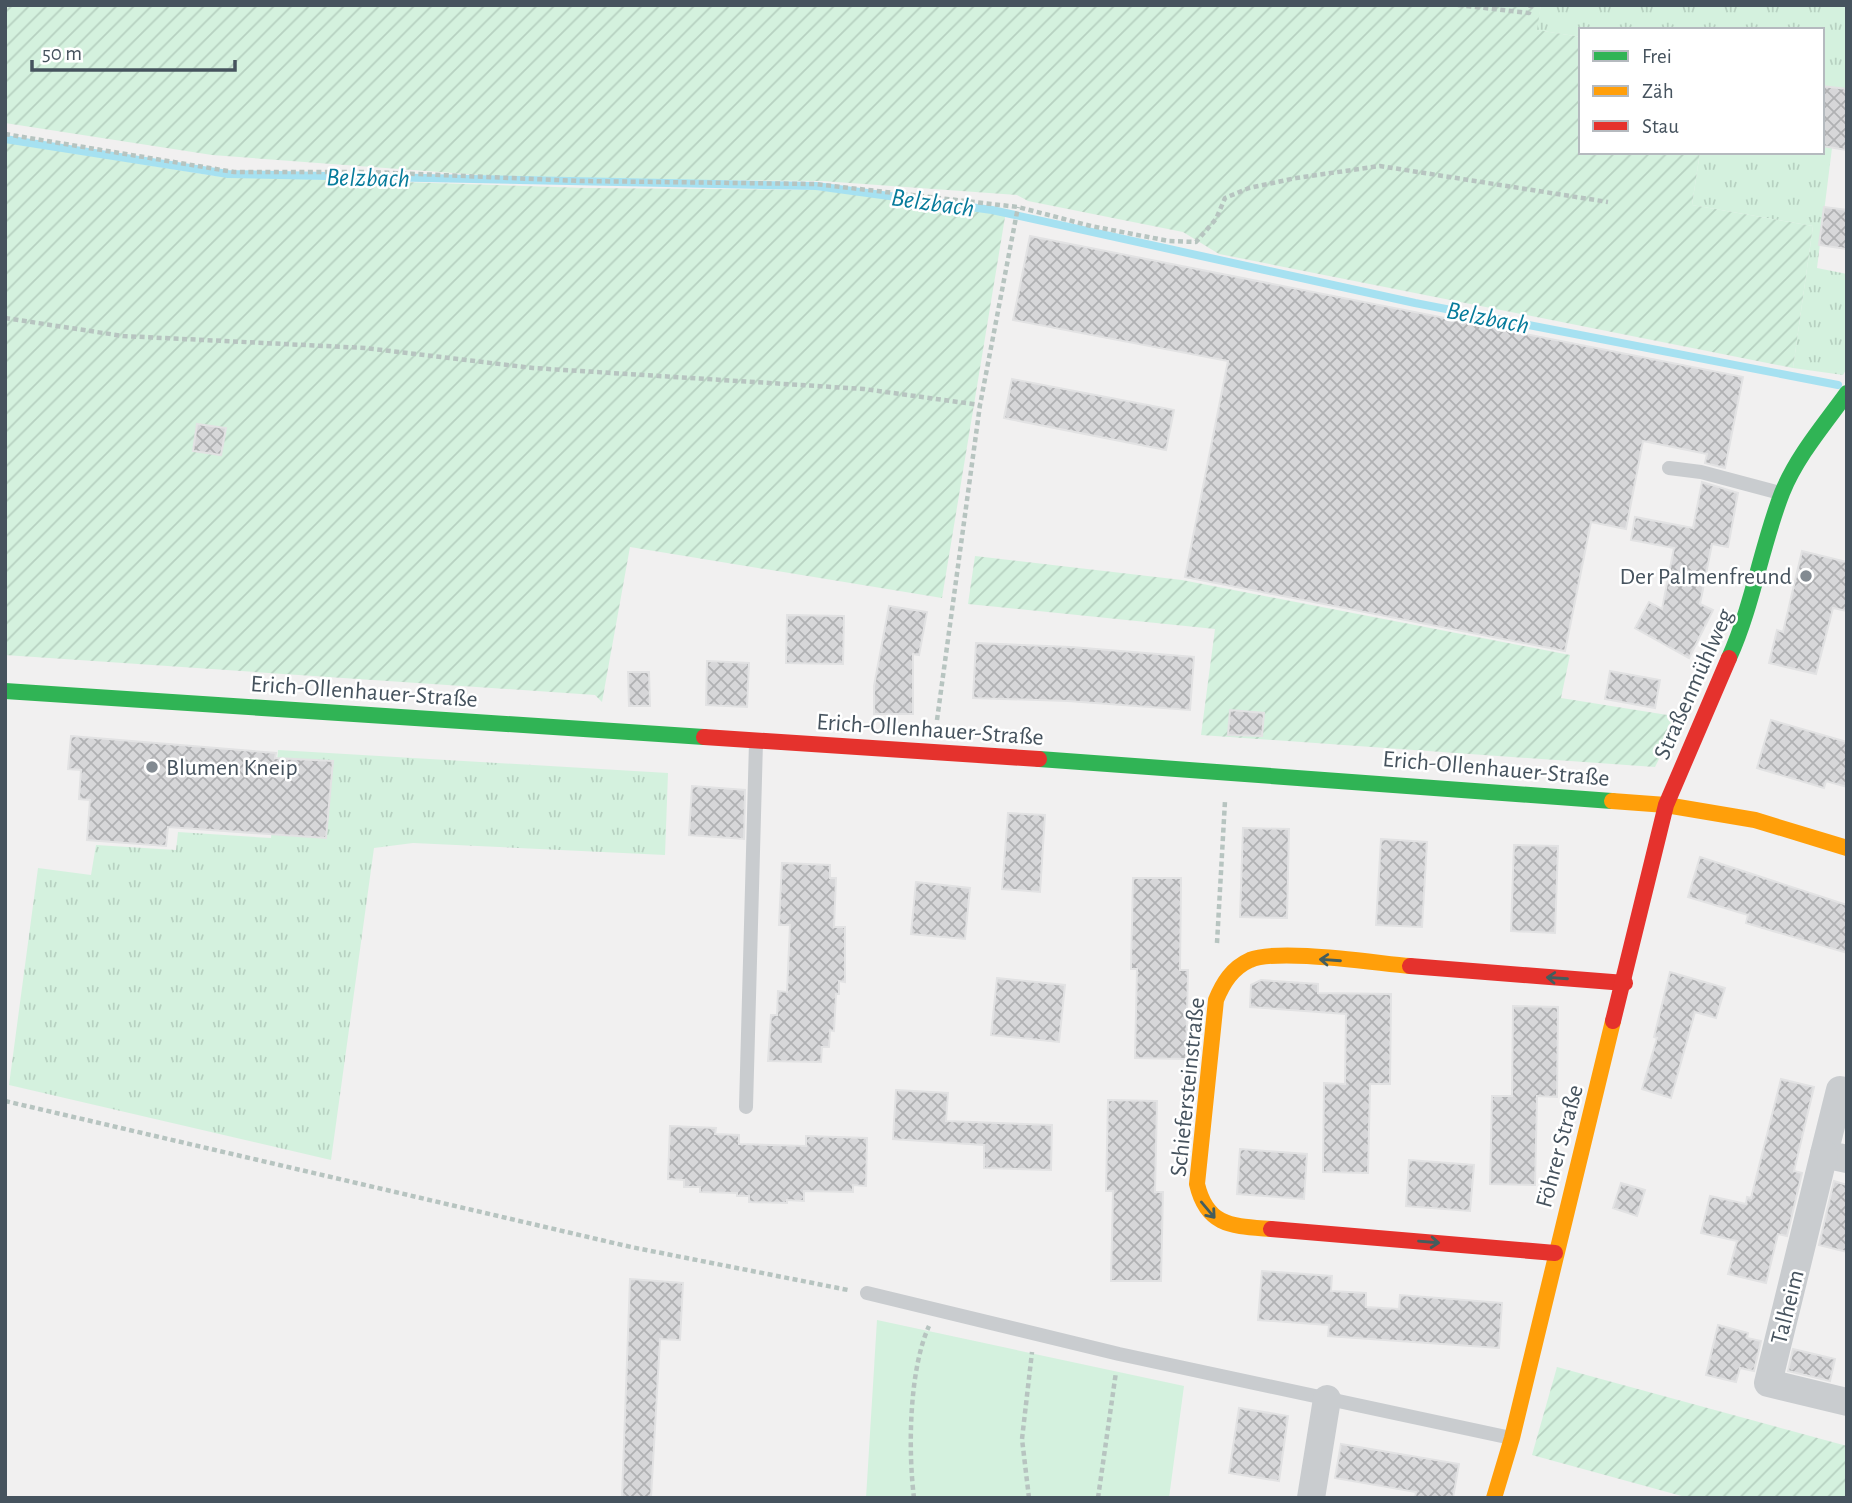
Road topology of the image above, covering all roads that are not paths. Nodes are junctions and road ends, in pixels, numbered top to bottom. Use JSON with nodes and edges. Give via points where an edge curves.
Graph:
{"nodes":[{"id":1,"x":1846,"y":394,"type":"edge"},
{"id":2,"x":1669,"y":468,"type":"dead end"},
{"id":3,"x":1782,"y":494,"type":"junction"},
{"id":4,"x":5,"y":691,"type":"edge"},
{"id":5,"x":756,"y":740,"type":"junction"},
{"id":6,"x":1666,"y":805,"type":"junction"},
{"id":7,"x":1847,"y":848,"type":"edge"},
{"id":8,"x":1625,"y":983,"type":"junction"},
{"id":9,"x":1847,"y":1092,"type":"edge"},
{"id":10,"x":746,"y":1107,"type":"dead end"},
{"id":11,"x":1836,"y":1156,"type":"edge"},
{"id":12,"x":1555,"y":1252,"type":"junction"},
{"id":13,"x":867,"y":1293,"type":"road end"},
{"id":14,"x":1327,"y":1399,"type":"junction"},
{"id":15,"x":1847,"y":1402,"type":"edge"},
{"id":16,"x":1512,"y":1438,"type":"junction"},
{"id":17,"x":1311,"y":1498,"type":"edge"},
{"id":18,"x":1494,"y":1498,"type":"edge"}],
"edges":[{"from":1,"to":3,"type":"street","name":"Straßenmühlweg","via":[[1796,464]]},
{"from":2,"to":3,"type":"lane"},
{"from":3,"to":6,"type":"street","name":"Straßenmühlweg","via":[[1746,621]]},
{"from":4,"to":5,"type":"street","name":"Erich-Ollenhauer-Straße"},
{"from":5,"to":6,"type":"street","name":"Erich-Ollenhauer-Straße"},
{"from":5,"to":10,"type":"lane"},
{"from":6,"to":7,"type":"street","name":"Erich-Ollenhauer-Straße","via":[[1755,820]]},
{"from":6,"to":8,"type":"street","name":"Föhrer Straße"},
{"from":8,"to":12,"type":"street","name":"Föhrer Straße"},
{"from":8,"to":12,"type":"street","name":"Schiefersteinstraße","one_way":true,"via":[[1267,955],[1233,970],[1216,1000],[1197,1184],[1208,1214],[1235,1226]]},
{"from":9,"to":11,"type":"street","name":"Talheim","via":[[1840,1090]]},
{"from":11,"to":15,"type":"street","name":"Talheim","via":[[1768,1383]]},
{"from":12,"to":16,"type":"street","name":"Föhrer Straße"},
{"from":13,"to":14,"type":"lane"},
{"from":14,"to":16,"type":"lane"},
{"from":14,"to":17,"type":"street"},
{"from":16,"to":18,"type":"street","name":"Föhrer Straße"}]}
